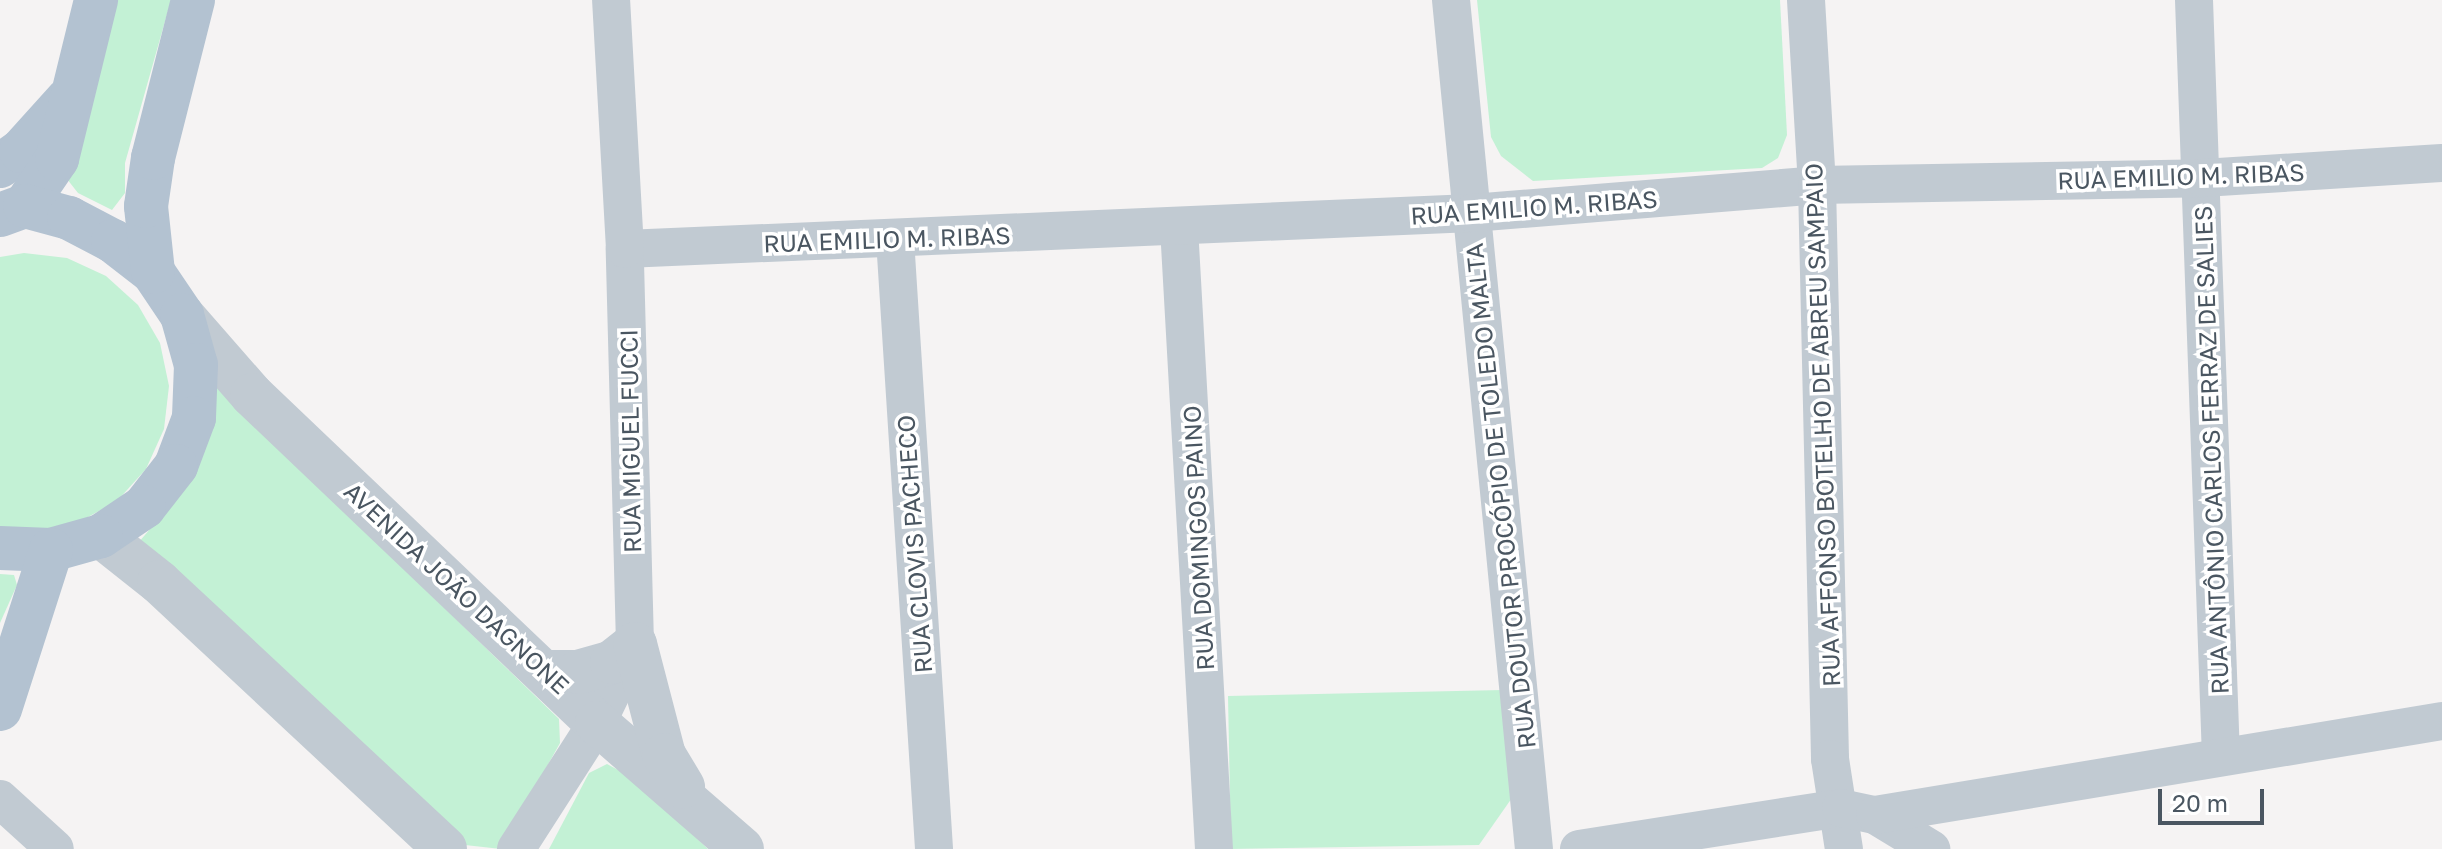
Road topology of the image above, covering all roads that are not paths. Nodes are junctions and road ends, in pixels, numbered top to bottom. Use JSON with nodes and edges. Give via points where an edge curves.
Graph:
{"nodes":[{"id":1,"x":96,"y":0,"type":"edge"},
{"id":2,"x":193,"y":0,"type":"edge"},
{"id":3,"x":611,"y":0,"type":"edge"},
{"id":4,"x":1451,"y":0,"type":"edge"},
{"id":5,"x":1806,"y":0,"type":"edge"},
{"id":6,"x":2194,"y":0,"type":"edge"},
{"id":7,"x":68,"y":99,"type":"junction"},
{"id":8,"x":2442,"y":163,"type":"edge"},
{"id":9,"x":0,"y":166,"type":"edge"},
{"id":10,"x":2203,"y":178,"type":"junction"},
{"id":11,"x":1817,"y":185,"type":"junction"},
{"id":12,"x":8,"y":209,"type":"edge"},
{"id":13,"x":1472,"y":213,"type":"junction"},
{"id":14,"x":1179,"y":227,"type":"junction"},
{"id":15,"x":895,"y":239,"type":"junction"},
{"id":16,"x":625,"y":249,"type":"junction"},
{"id":17,"x":153,"y":272,"type":"junction"},
{"id":18,"x":182,"y":315,"type":"junction"},
{"id":19,"x":101,"y":536,"type":"junction"},
{"id":20,"x":0,"y":548,"type":"edge"},
{"id":21,"x":51,"y":550,"type":"junction"},
{"id":22,"x":635,"y":644,"type":"junction"},
{"id":23,"x":549,"y":672,"type":"junction"},
{"id":24,"x":0,"y":709,"type":"edge"},
{"id":25,"x":2442,"y":721,"type":"edge"},
{"id":26,"x":597,"y":723,"type":"junction"},
{"id":27,"x":2221,"y":757,"type":"junction"},
{"id":28,"x":0,"y":799,"type":"edge"},
{"id":29,"x":692,"y":803,"type":"junction"},
{"id":30,"x":1858,"y":811,"type":"junction"},
{"id":31,"x":55,"y":849,"type":"edge"},
{"id":32,"x":445,"y":849,"type":"edge"},
{"id":33,"x":516,"y":849,"type":"edge"},
{"id":34,"x":742,"y":849,"type":"edge"},
{"id":35,"x":934,"y":849,"type":"edge"},
{"id":36,"x":1214,"y":849,"type":"edge"},
{"id":37,"x":1534,"y":849,"type":"edge"},
{"id":38,"x":1579,"y":849,"type":"edge"},
{"id":39,"x":1844,"y":849,"type":"edge"},
{"id":40,"x":1931,"y":849,"type":"edge"}],
"edges":[{"from":1,"to":7,"type":"main road"},
{"from":2,"to":17,"type":"main road","via":[[149,182],[146,222]]},
{"from":3,"to":16,"type":"street","name":"RUA MIGUEL FUCCI"},
{"from":4,"to":13,"type":"street","name":"RUA DOUTOR PROCÓPIO DE TOLEDO MALTA"},
{"from":5,"to":11,"type":"street","name":"RUA AFFONSO BOTELHO DE ABREU SAMPAIO"},
{"from":6,"to":10,"type":"street","name":"RUA ANTÔNIO CARLOS FERRAZ DE SALIES"},
{"from":7,"to":9,"type":"main road","via":[[21,151]]},
{"from":7,"to":12,"type":"main road","via":[[57,159]]},
{"from":8,"to":10,"type":"street","name":"RUA EMILIO M. RIBAS"},
{"from":10,"to":11,"type":"street","name":"RUA EMILIO M. RIBAS"},
{"from":10,"to":27,"type":"street","name":"RUA ANTÔNIO CARLOS FERRAZ DE SALIES"},
{"from":11,"to":13,"type":"street","name":"RUA EMILIO M. RIBAS"},
{"from":11,"to":30,"type":"street","name":"RUA AFFONSO BOTELHO DE ABREU SAMPAIO","via":[[1830,759]]},
{"from":12,"to":17,"type":"main road","via":[[69,218],[113,241]]},
{"from":13,"to":14,"type":"street","name":"RUA EMILIO M. RIBAS"},
{"from":13,"to":37,"type":"street","name":"RUA DOUTOR PROCÓPIO DE TOLEDO MALTA"},
{"from":14,"to":15,"type":"street","name":"RUA EMILIO M. RIBAS"},
{"from":14,"to":36,"type":"street","name":"RUA DOMINGOS PAINO"},
{"from":15,"to":16,"type":"street","name":"RUA EMILIO M. RIBAS"},
{"from":15,"to":35,"type":"street","name":"RUA CLOVIS PACHECO"},
{"from":16,"to":22,"type":"street","name":"RUA MIGUEL FUCCI"},
{"from":17,"to":18,"type":"main road"},
{"from":18,"to":19,"type":"main road","via":[[196,365],[194,418],[176,466],[144,507]]},
{"from":18,"to":23,"type":"street","name":"AVENIDA JOÃO DAGNONE","via":[[252,395]]},
{"from":19,"to":21,"type":"main road"},
{"from":19,"to":32,"type":"street","via":[[159,582]]},
{"from":20,"to":21,"type":"main road"},
{"from":21,"to":24,"type":"main road"},
{"from":22,"to":23,"type":"street","via":[[612,662],[578,672]]},
{"from":22,"to":26,"type":"street","name":"RUA MIGUEL FUCCI"},
{"from":22,"to":29,"type":"street","via":[[664,755]]},
{"from":23,"to":26,"type":"street","name":"AVENIDA JOÃO DAGNONE"},
{"from":25,"to":27,"type":"street"},
{"from":26,"to":29,"type":"street","name":"AVENIDA JOÃO DAGNONE"},
{"from":26,"to":33,"type":"street","name":"RUA MIGUEL FUCCI"},
{"from":27,"to":30,"type":"street"},
{"from":28,"to":31,"type":"street"},
{"from":29,"to":34,"type":"street","name":"AVENIDA JOÃO DAGNONE"},
{"from":30,"to":38,"type":"street"},
{"from":30,"to":39,"type":"street","name":"RUA AFFONSO BOTELHO DE ABREU SAMPAIO"},
{"from":30,"to":40,"type":"street"}]}
